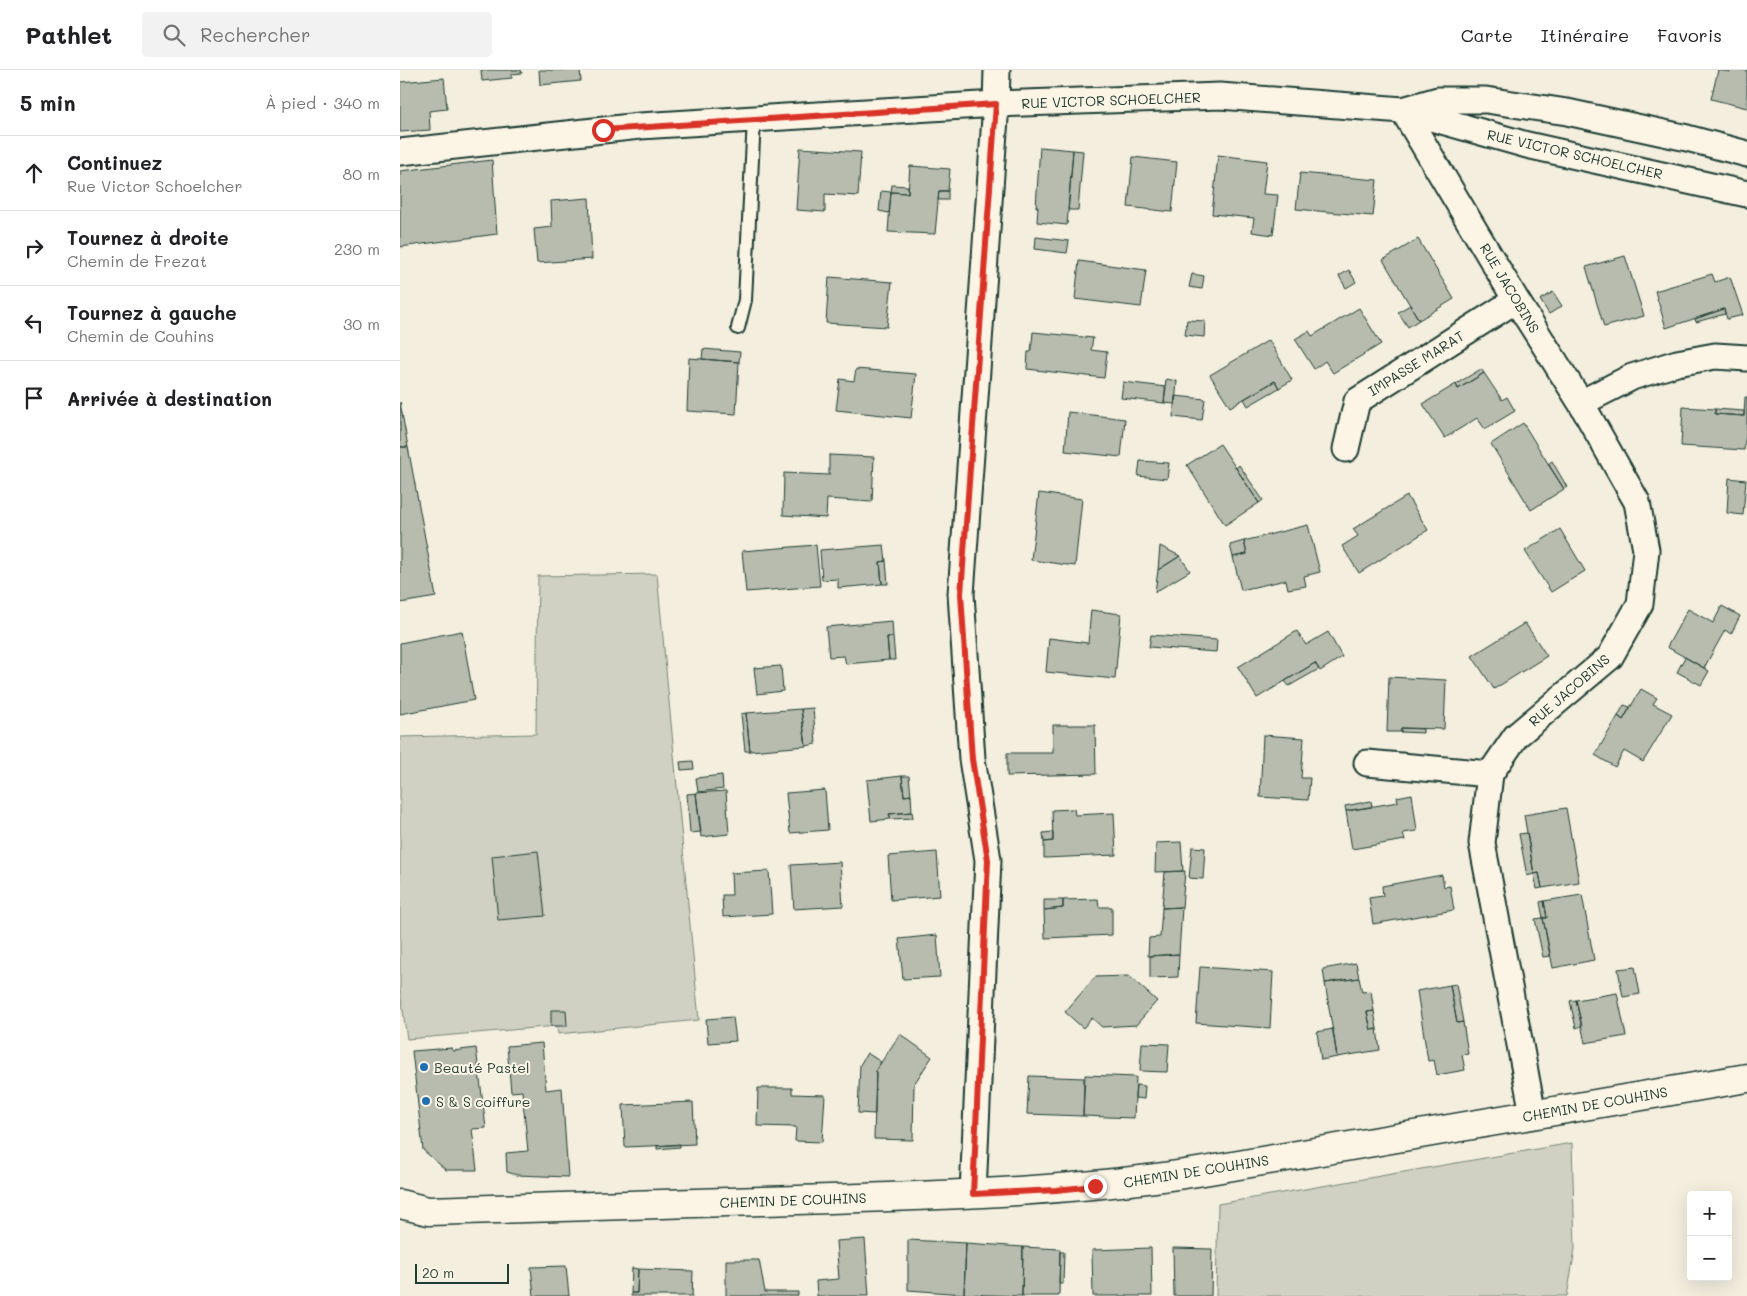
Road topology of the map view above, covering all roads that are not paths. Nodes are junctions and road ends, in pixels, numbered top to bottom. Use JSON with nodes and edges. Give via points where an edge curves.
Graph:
{"nodes":[{"id":1,"x":996,"y":70,"type":"edge"},
{"id":2,"x":996,"y":104,"type":"junction"},
{"id":3,"x":1404,"y":110,"type":"junction"},
{"id":4,"x":754,"y":119,"type":"junction"},
{"id":5,"x":400,"y":152,"type":"edge"},
{"id":6,"x":1747,"y":154,"type":"edge"},
{"id":7,"x":1747,"y":194,"type":"edge"},
{"id":8,"x":1516,"y":300,"type":"junction"},
{"id":9,"x":738,"y":328,"type":"dead end"},
{"id":10,"x":1747,"y":358,"type":"edge"},
{"id":11,"x":1582,"y":402,"type":"junction"},
{"id":12,"x":1346,"y":449,"type":"dead end"},
{"id":13,"x":1367,"y":763,"type":"dead end"},
{"id":14,"x":1490,"y":774,"type":"junction"},
{"id":15,"x":1747,"y":1078,"type":"edge"},
{"id":16,"x":1533,"y":1114,"type":"junction"},
{"id":17,"x":973,"y":1194,"type":"junction"},
{"id":18,"x":400,"y":1204,"type":"edge"}],
"edges":[{"from":1,"to":2,"type":"street"},
{"from":2,"to":3,"type":"street","name":"RUE VICTOR SCHOELCHER","via":[[1220,96]]},
{"from":2,"to":4,"type":"street","name":"RUE VICTOR SCHOELCHER"},
{"from":2,"to":17,"type":"street","via":[[961,594],[972,759],[988,860]]},
{"from":3,"to":6,"type":"street","name":"RUE VICTOR SCHOELCHER","via":[[1438,100],[1486,100],[1567,112]]},
{"from":3,"to":7,"type":"street","name":"RUE VICTOR SCHOELCHER","via":[[1527,145]]},
{"from":3,"to":8,"type":"street","name":"RUE JACOBINS"},
{"from":4,"to":5,"type":"street","name":"RUE VICTOR SCHOELCHER","via":[[631,127]]},
{"from":4,"to":9,"type":"lane","via":[[745,300]]},
{"from":8,"to":11,"type":"street","name":"RUE JACOBINS"},
{"from":8,"to":12,"type":"street","name":"IMPASSE MARAT","via":[[1357,401]]},
{"from":10,"to":11,"type":"street","via":[[1715,356],[1677,363],[1632,377]]},
{"from":11,"to":14,"type":"street","name":"RUE JACOBINS","via":[[1637,502],[1646,550],[1640,604],[1610,657],[1516,736]]},
{"from":13,"to":14,"type":"street"},
{"from":14,"to":16,"type":"street","name":"RUE JACOBINS","via":[[1482,843]]},
{"from":15,"to":16,"type":"street","name":"CHEMIN DE COUHINS"},
{"from":16,"to":17,"type":"street","name":"CHEMIN DE COUHINS","via":[[1160,1178],[1056,1190]]},
{"from":17,"to":18,"type":"street","name":"CHEMIN DE COUHINS","via":[[428,1212]]}]}
